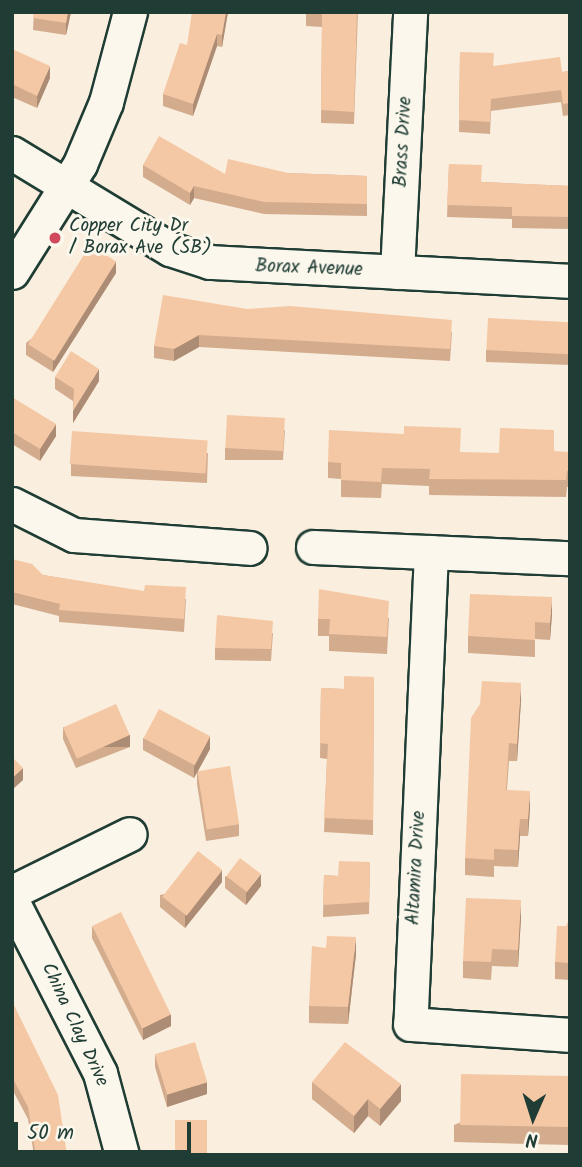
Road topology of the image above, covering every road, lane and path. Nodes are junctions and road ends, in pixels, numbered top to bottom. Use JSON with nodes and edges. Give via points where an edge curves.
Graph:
{"nodes":[{"id":1,"x":130,"y":12,"type":"edge"},
{"id":2,"x":410,"y":12,"type":"edge"},
{"id":3,"x":12,"y":153,"type":"edge"},
{"id":4,"x":68,"y":186,"type":"junction"},
{"id":5,"x":12,"y":272,"type":"edge"},
{"id":6,"x":397,"y":272,"type":"junction"},
{"id":7,"x":570,"y":281,"type":"edge"},
{"id":8,"x":12,"y":505,"type":"edge"},
{"id":9,"x":313,"y":547,"type":"dead end"},
{"id":10,"x":250,"y":548,"type":"dead end"},
{"id":11,"x":431,"y":552,"type":"junction"},
{"id":12,"x":570,"y":558,"type":"edge"},
{"id":13,"x":130,"y":834,"type":"dead end"},
{"id":14,"x":12,"y":892,"type":"edge"},
{"id":15,"x":12,"y":901,"type":"edge"},
{"id":16,"x":570,"y":1035,"type":"edge"},
{"id":17,"x":122,"y":1155,"type":"edge"}],
"edges":[{"from":1,"to":4,"type":"street","via":[[106,102]]},
{"from":2,"to":6,"type":"street","name":"Brass Drive"},
{"from":3,"to":4,"type":"street","name":"Borax Avenue"},
{"from":4,"to":5,"type":"street"},
{"from":4,"to":6,"type":"street","name":"Borax Avenue","via":[[189,257],[251,267]]},
{"from":6,"to":7,"type":"street","name":"Borax Avenue"},
{"from":8,"to":10,"type":"street","via":[[74,535]]},
{"from":9,"to":11,"type":"street"},
{"from":11,"to":12,"type":"street"},
{"from":11,"to":16,"type":"street","name":"Altamira Drive","via":[[410,1024]]},
{"from":13,"to":14,"type":"street"},
{"from":15,"to":17,"type":"street","name":"China Clay Drive","via":[[100,1073]]}]}
